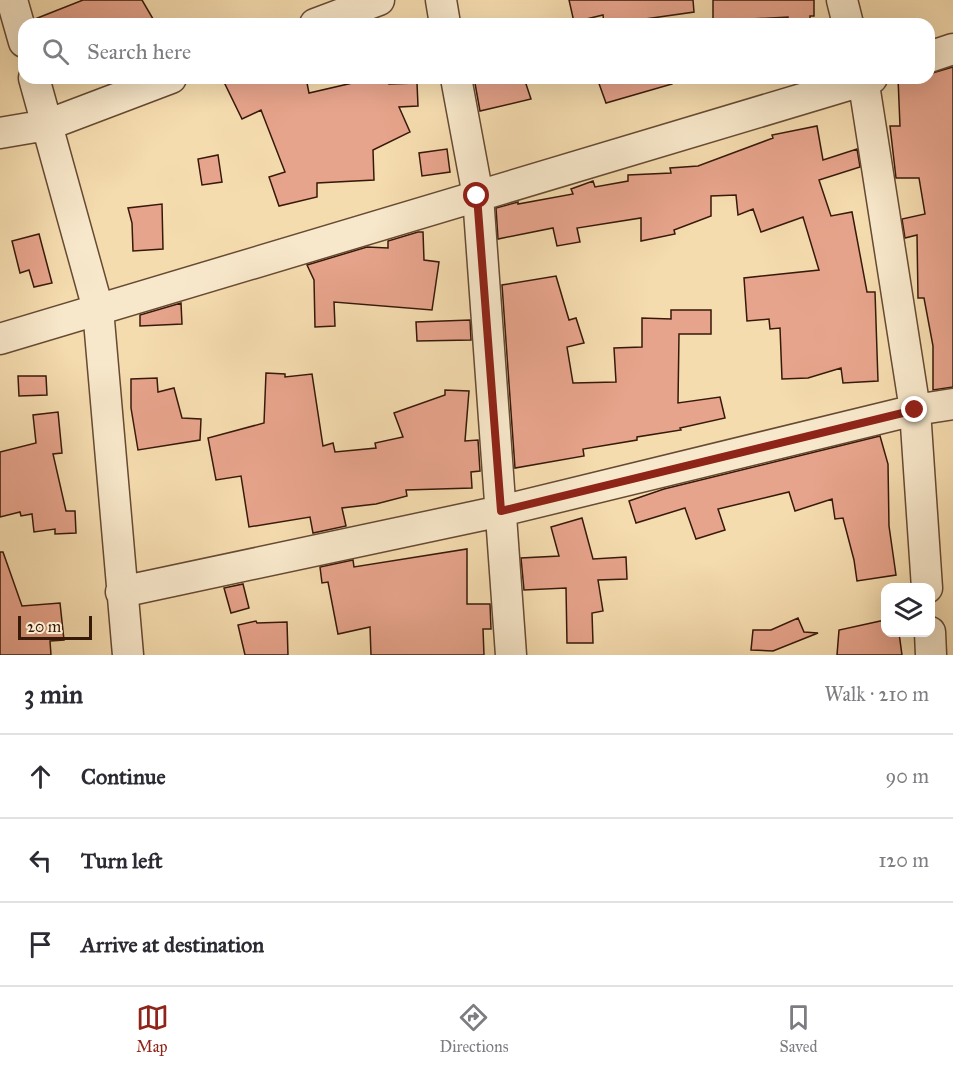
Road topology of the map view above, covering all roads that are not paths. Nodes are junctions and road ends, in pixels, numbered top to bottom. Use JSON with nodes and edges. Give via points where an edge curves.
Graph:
{"nodes":[{"id":1,"x":12,"y":0,"type":"edge"},
{"id":2,"x":379,"y":0,"type":"edge"},
{"id":3,"x":441,"y":0,"type":"edge"},
{"id":4,"x":842,"y":0,"type":"edge"},
{"id":5,"x":331,"y":18,"type":"edge"},
{"id":6,"x":445,"y":18,"type":"edge"},
{"id":7,"x":846,"y":18,"type":"edge"},
{"id":8,"x":18,"y":21,"type":"edge"},
{"id":9,"x":953,"y":49,"type":"edge"},
{"id":10,"x":935,"y":55,"type":"edge"},
{"id":11,"x":36,"y":84,"type":"edge"},
{"id":12,"x":155,"y":84,"type":"edge"},
{"id":13,"x":457,"y":84,"type":"edge"},
{"id":14,"x":849,"y":84,"type":"edge"},
{"id":15,"x":867,"y":84,"type":"edge"},
{"id":16,"x":47,"y":125,"type":"junction"},
{"id":17,"x":0,"y":133,"type":"edge"},
{"id":18,"x":477,"y":196,"type":"junction"},
{"id":19,"x":98,"y":309,"type":"junction"},
{"id":20,"x":0,"y":339,"type":"edge"},
{"id":21,"x":953,"y":404,"type":"edge"},
{"id":22,"x":915,"y":410,"type":"junction"},
{"id":23,"x":501,"y":511,"type":"junction"},
{"id":24,"x":927,"y":583,"type":"edge"},
{"id":25,"x":121,"y":592,"type":"junction"},
{"id":26,"x":930,"y":637,"type":"edge"},
{"id":27,"x":128,"y":655,"type":"edge"},
{"id":28,"x":511,"y":655,"type":"edge"},
{"id":29,"x":931,"y":655,"type":"edge"}],
"edges":[{"from":1,"to":8,"type":"street"},
{"from":2,"to":5,"type":"street"},
{"from":3,"to":6,"type":"street"},
{"from":4,"to":7,"type":"street"},
{"from":9,"to":10,"type":"street"},
{"from":11,"to":16,"type":"street"},
{"from":12,"to":16,"type":"street"},
{"from":13,"to":18,"type":"street"},
{"from":14,"to":18,"type":"street"},
{"from":15,"to":22,"type":"street"},
{"from":16,"to":17,"type":"street"},
{"from":16,"to":19,"type":"street"},
{"from":18,"to":19,"type":"street"},
{"from":18,"to":23,"type":"street"},
{"from":19,"to":20,"type":"street"},
{"from":19,"to":25,"type":"street"},
{"from":21,"to":22,"type":"street"},
{"from":22,"to":23,"type":"street"},
{"from":22,"to":24,"type":"street"},
{"from":23,"to":25,"type":"street"},
{"from":23,"to":28,"type":"street"},
{"from":25,"to":27,"type":"street"},
{"from":26,"to":29,"type":"street"}]}
